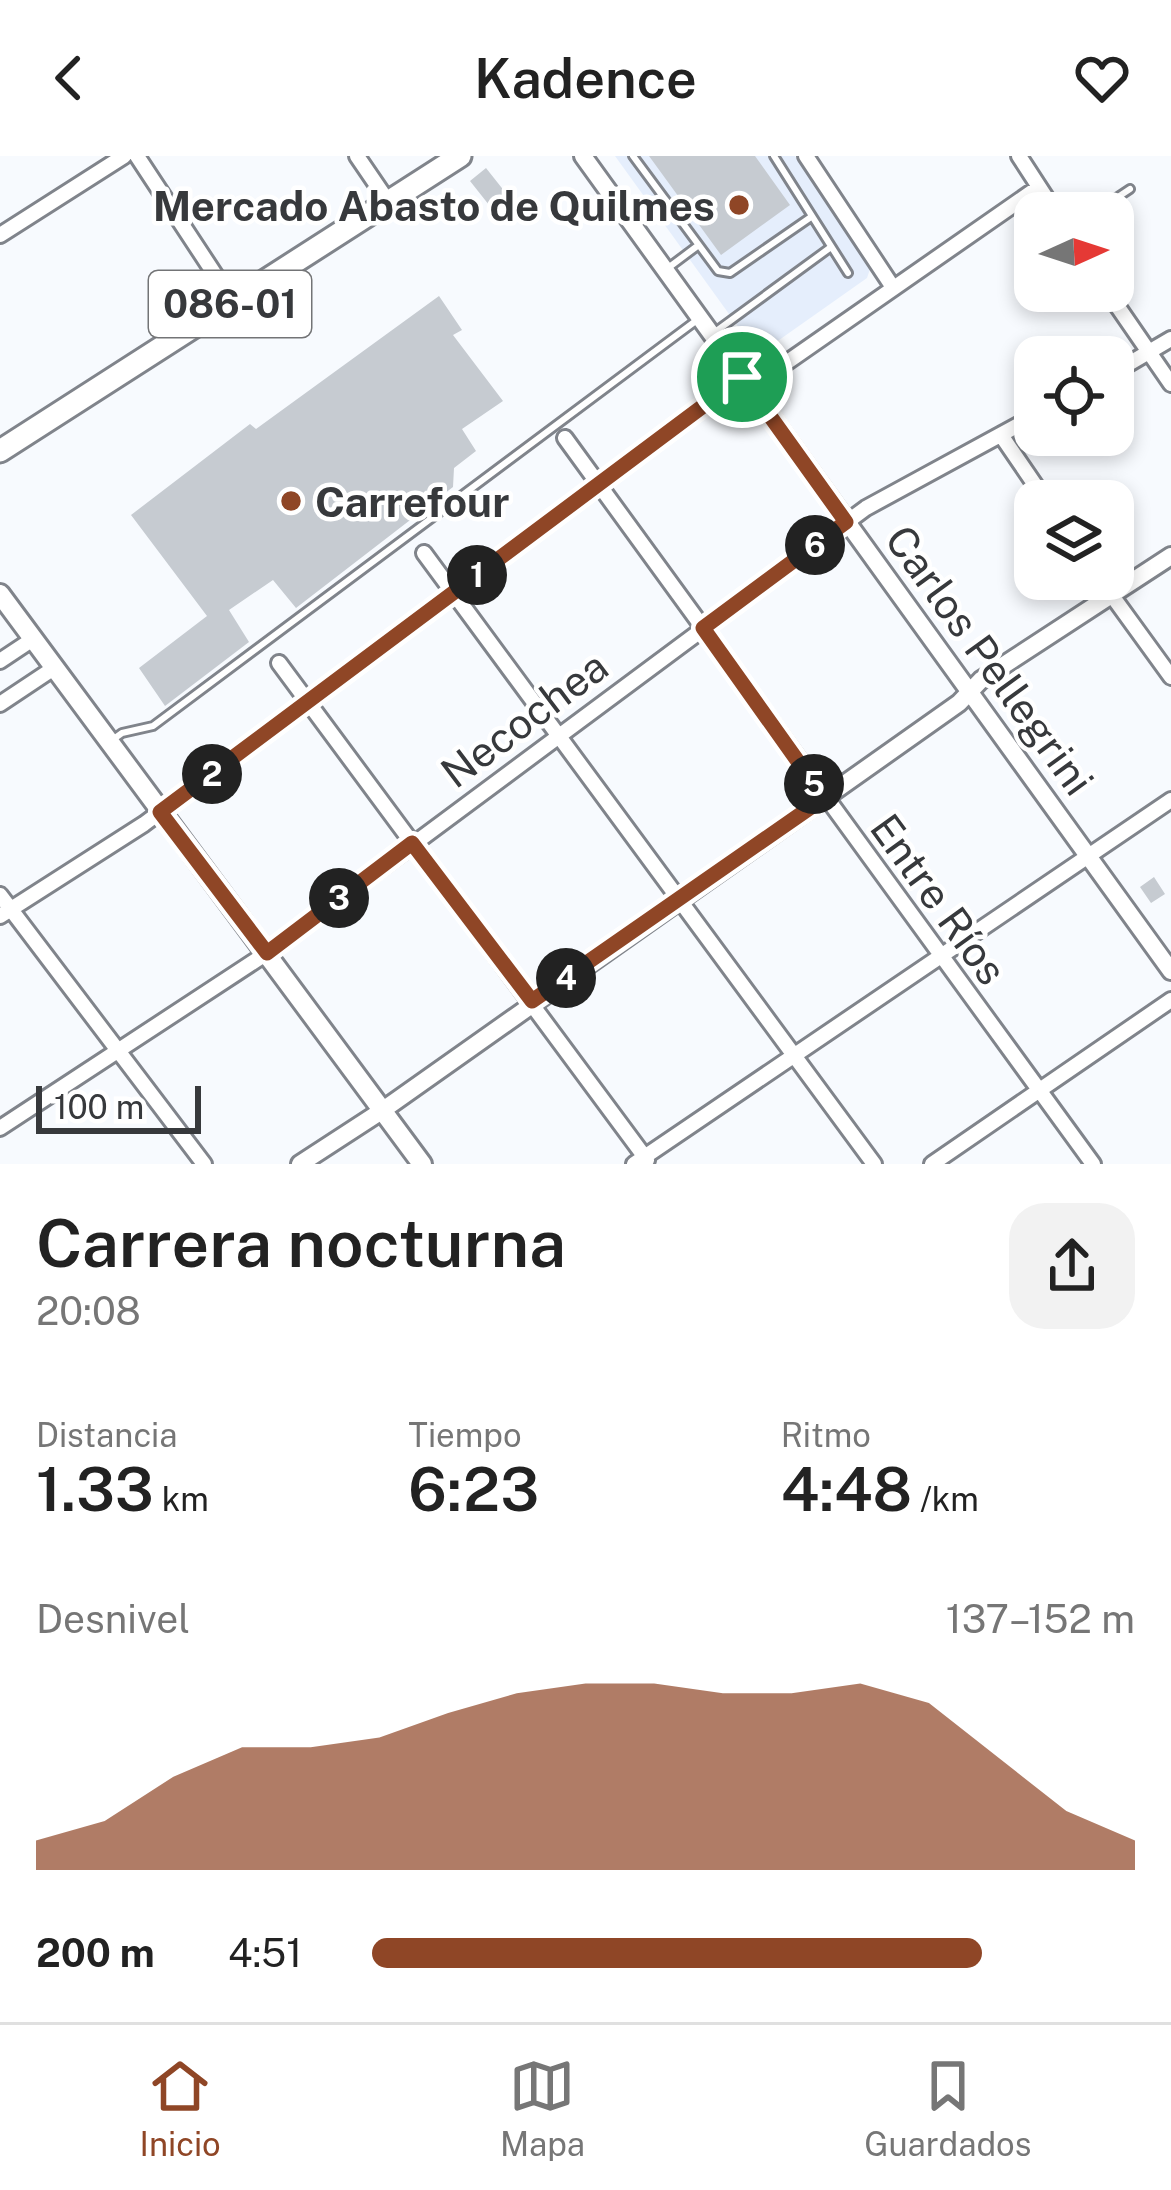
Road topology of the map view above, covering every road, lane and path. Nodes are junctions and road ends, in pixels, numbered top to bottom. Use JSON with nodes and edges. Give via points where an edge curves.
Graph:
{"nodes":[{"id":1,"x":124,"y":156,"type":"edge"},
{"id":2,"x":137,"y":156,"type":"edge"},
{"id":3,"x":357,"y":156,"type":"edge"},
{"id":4,"x":460,"y":156,"type":"edge"},
{"id":5,"x":633,"y":156,"type":"edge"},
{"id":6,"x":774,"y":156,"type":"edge"},
{"id":7,"x":806,"y":156,"type":"edge"},
{"id":8,"x":1018,"y":156,"type":"edge"},
{"id":9,"x":585,"y":157,"type":"edge"},
{"id":10,"x":1039,"y":187,"type":"junction"},
{"id":11,"x":1130,"y":189,"type":"dead end"},
{"id":12,"x":1042,"y":192,"type":"edge"},
{"id":13,"x":1126,"y":192,"type":"edge"},
{"id":14,"x":388,"y":203,"type":"junction"},
{"id":15,"x":811,"y":217,"type":"junction"},
{"id":16,"x":0,"y":235,"type":"edge"},
{"id":17,"x":697,"y":247,"type":"junction"},
{"id":18,"x":831,"y":247,"type":"junction"},
{"id":19,"x":665,"y":270,"type":"junction"},
{"id":20,"x":848,"y":273,"type":"dead end"},
{"id":21,"x":892,"y":286,"type":"junction"},
{"id":22,"x":233,"y":302,"type":"junction"},
{"id":23,"x":1122,"y":312,"type":"edge"},
{"id":24,"x":700,"y":318,"type":"junction"},
{"id":25,"x":712,"y":334,"type":"junction"},
{"id":26,"x":1171,"y":339,"type":"edge"},
{"id":27,"x":1150,"y":352,"type":"junction"},
{"id":28,"x":1134,"y":361,"type":"edge"},
{"id":29,"x":746,"y":382,"type":"junction"},
{"id":30,"x":1171,"y":384,"type":"edge"},
{"id":31,"x":1014,"y":427,"type":"edge"},
{"id":32,"x":1000,"y":434,"type":"junction"},
{"id":33,"x":565,"y":438,"type":"dead end"},
{"id":34,"x":0,"y":451,"type":"edge"},
{"id":35,"x":1032,"y":480,"type":"edge"},
{"id":36,"x":598,"y":484,"type":"junction"},
{"id":37,"x":846,"y":522,"type":"junction"},
{"id":38,"x":424,"y":553,"type":"dead end"},
{"id":39,"x":1171,"y":556,"type":"edge"},
{"id":40,"x":1134,"y":581,"type":"edge"},
{"id":41,"x":453,"y":593,"type":"junction"},
{"id":42,"x":0,"y":595,"type":"edge"},
{"id":43,"x":1105,"y":600,"type":"edge"},
{"id":44,"x":1114,"y":600,"type":"edge"},
{"id":45,"x":703,"y":628,"type":"junction"},
{"id":46,"x":33,"y":639,"type":"junction"},
{"id":47,"x":0,"y":662,"type":"edge"},
{"id":48,"x":278,"y":663,"type":"dead end"},
{"id":49,"x":54,"y":668,"type":"junction"},
{"id":50,"x":1171,"y":677,"type":"edge"},
{"id":51,"x":968,"y":693,"type":"junction"},
{"id":52,"x":307,"y":703,"type":"junction"},
{"id":53,"x":0,"y":704,"type":"edge"},
{"id":54,"x":556,"y":736,"type":"junction"},
{"id":55,"x":110,"y":742,"type":"junction"},
{"id":56,"x":824,"y":798,"type":"junction"},
{"id":57,"x":1171,"y":800,"type":"edge"},
{"id":58,"x":160,"y":812,"type":"junction"},
{"id":59,"x":412,"y":843,"type":"junction"},
{"id":60,"x":1088,"y":857,"type":"junction"},
{"id":61,"x":0,"y":895,"type":"edge"},
{"id":62,"x":681,"y":898,"type":"junction"},
{"id":63,"x":5,"y":912,"type":"edge"},
{"id":64,"x":267,"y":953,"type":"junction"},
{"id":65,"x":940,"y":955,"type":"junction"},
{"id":66,"x":1171,"y":971,"type":"edge"},
{"id":67,"x":1171,"y":1000,"type":"edge"},
{"id":68,"x":532,"y":1001,"type":"junction"},
{"id":69,"x":119,"y":1052,"type":"junction"},
{"id":70,"x":795,"y":1055,"type":"junction"},
{"id":71,"x":1039,"y":1090,"type":"junction"},
{"id":72,"x":383,"y":1110,"type":"junction"},
{"id":73,"x":0,"y":1128,"type":"edge"},
{"id":74,"x":643,"y":1161,"type":"edge"},
{"id":75,"x":204,"y":1164,"type":"edge"},
{"id":76,"x":300,"y":1164,"type":"edge"},
{"id":77,"x":422,"y":1164,"type":"edge"},
{"id":78,"x":874,"y":1164,"type":"edge"},
{"id":79,"x":932,"y":1164,"type":"edge"},
{"id":80,"x":1093,"y":1164,"type":"edge"}],
"edges":[{"from":1,"to":16,"type":"street"},
{"from":2,"to":22,"type":"street"},
{"from":3,"to":14,"type":"street"},
{"from":4,"to":14,"type":"main road","number":"086-01"},
{"from":5,"to":17,"type":"lane"},
{"from":6,"to":15,"type":"lane"},
{"from":7,"to":21,"type":"street"},
{"from":8,"to":10,"type":"street"},
{"from":9,"to":19,"type":"street","name":"Carlos Pellegrini"},
{"from":10,"to":12,"type":"street"},
{"from":10,"to":21,"type":"street"},
{"from":11,"to":13,"type":"lane"},
{"from":14,"to":22,"type":"main road","number":"086-01"},
{"from":15,"to":17,"type":"lane","via":[[730,273]]},
{"from":15,"to":18,"type":"lane"},
{"from":17,"to":19,"type":"lane"},
{"from":18,"to":20,"type":"lane"},
{"from":18,"to":25,"type":"lane"},
{"from":19,"to":24,"type":"street","name":"Carlos Pellegrini"},
{"from":21,"to":29,"type":"street"},
{"from":22,"to":34,"type":"main road","number":"086-01"},
{"from":23,"to":27,"type":"street"},
{"from":24,"to":25,"type":"street","name":"Carlos Pellegrini"},
{"from":24,"to":55,"type":"lane","via":[[153,726]]},
{"from":25,"to":29,"type":"street","name":"Carlos Pellegrini"},
{"from":26,"to":27,"type":"street"},
{"from":27,"to":28,"type":"street"},
{"from":27,"to":30,"type":"street"},
{"from":29,"to":36,"type":"street"},
{"from":29,"to":37,"type":"street","name":"Carlos Pellegrini"},
{"from":31,"to":32,"type":"street","name":"Necochea"},
{"from":32,"to":35,"type":"street"},
{"from":32,"to":37,"type":"street","name":"Necochea"},
{"from":33,"to":36,"type":"street","name":"Entre Ríos"},
{"from":36,"to":41,"type":"street"},
{"from":36,"to":45,"type":"street","name":"Entre Ríos"},
{"from":37,"to":45,"type":"street","name":"Necochea"},
{"from":37,"to":51,"type":"street","name":"Carlos Pellegrini"},
{"from":38,"to":41,"type":"street"},
{"from":39,"to":40,"type":"street"},
{"from":41,"to":52,"type":"street"},
{"from":41,"to":54,"type":"street"},
{"from":42,"to":46,"type":"main road"},
{"from":43,"to":51,"type":"street"},
{"from":44,"to":50,"type":"street"},
{"from":45,"to":54,"type":"street","name":"Necochea"},
{"from":45,"to":56,"type":"street","name":"Entre Ríos"},
{"from":46,"to":47,"type":"street"},
{"from":46,"to":49,"type":"main road"},
{"from":48,"to":52,"type":"street"},
{"from":49,"to":53,"type":"street"},
{"from":49,"to":55,"type":"main road"},
{"from":51,"to":56,"type":"street"},
{"from":51,"to":60,"type":"street","name":"Carlos Pellegrini"},
{"from":52,"to":58,"type":"street"},
{"from":52,"to":59,"type":"street"},
{"from":54,"to":59,"type":"street","name":"Necochea"},
{"from":54,"to":62,"type":"street"},
{"from":55,"to":58,"type":"main road"},
{"from":56,"to":62,"type":"street"},
{"from":56,"to":65,"type":"street","name":"Entre Ríos"},
{"from":57,"to":60,"type":"street"},
{"from":58,"to":63,"type":"street"},
{"from":58,"to":64,"type":"main road"},
{"from":59,"to":64,"type":"street","name":"Necochea"},
{"from":59,"to":68,"type":"street"},
{"from":60,"to":65,"type":"street"},
{"from":60,"to":66,"type":"street","name":"Carlos Pellegrini"},
{"from":61,"to":63,"type":"street"},
{"from":62,"to":68,"type":"street"},
{"from":62,"to":70,"type":"street"},
{"from":63,"to":69,"type":"street"},
{"from":64,"to":69,"type":"street","name":"Necochea"},
{"from":64,"to":72,"type":"main road"},
{"from":65,"to":70,"type":"street"},
{"from":65,"to":71,"type":"street","name":"Entre Ríos"},
{"from":67,"to":71,"type":"street"},
{"from":68,"to":72,"type":"street"},
{"from":68,"to":74,"type":"street"},
{"from":69,"to":73,"type":"street","name":"Necochea"},
{"from":69,"to":75,"type":"street"},
{"from":70,"to":74,"type":"street"},
{"from":70,"to":78,"type":"street"},
{"from":71,"to":79,"type":"street"},
{"from":71,"to":80,"type":"street","name":"Entre Ríos"},
{"from":72,"to":76,"type":"street"},
{"from":72,"to":77,"type":"main road"}]}
